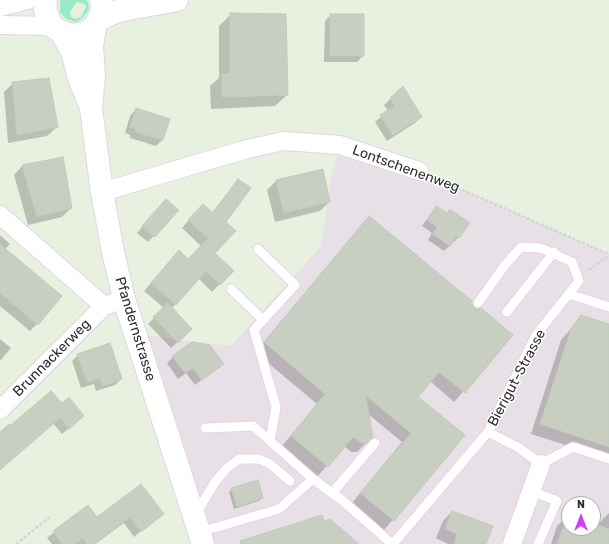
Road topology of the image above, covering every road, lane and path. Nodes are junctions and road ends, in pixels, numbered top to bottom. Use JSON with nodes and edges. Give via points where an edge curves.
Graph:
{"nodes":[{"id":1,"x":28,"y":0,"type":"edge"},
{"id":2,"x":46,"y":0,"type":"edge"},
{"id":3,"x":177,"y":0,"type":"edge"},
{"id":4,"x":0,"y":7,"type":"edge"},
{"id":5,"x":99,"y":15,"type":"edge"},
{"id":6,"x":0,"y":25,"type":"edge"},
{"id":7,"x":56,"y":29,"type":"junction"},
{"id":8,"x":91,"y":108,"type":"junction"},
{"id":9,"x":420,"y":171,"type":"joint"},
{"id":10,"x":102,"y":192,"type":"junction"},
{"id":11,"x":0,"y":215,"type":"edge"},
{"id":12,"x":258,"y":249,"type":"dead end"},
{"id":13,"x":554,"y":252,"type":"junction"},
{"id":14,"x":609,"y":255,"type":"edge"},
{"id":15,"x":579,"y":281,"type":"junction"},
{"id":16,"x":231,"y":289,"type":"dead end"},
{"id":17,"x":569,"y":294,"type":"junction"},
{"id":18,"x":124,"y":298,"type":"junction"},
{"id":19,"x":478,"y":303,"type":"dead end"},
{"id":20,"x":104,"y":306,"type":"junction"},
{"id":21,"x":609,"y":307,"type":"edge"},
{"id":22,"x":507,"y":312,"type":"dead end"},
{"id":23,"x":263,"y":320,"type":"junction"},
{"id":24,"x":0,"y":410,"type":"edge"},
{"id":25,"x":205,"y":428,"type":"dead end"},
{"id":26,"x":488,"y":432,"type":"junction"},
{"id":27,"x":270,"y":441,"type":"junction"},
{"id":28,"x":376,"y":443,"type":"dead end"},
{"id":29,"x":609,"y":459,"type":"edge"},
{"id":30,"x":541,"y":464,"type":"junction"},
{"id":31,"x":313,"y":479,"type":"junction"},
{"id":32,"x":290,"y":481,"type":"dead end"},
{"id":33,"x":531,"y":491,"type":"junction"},
{"id":34,"x":332,"y":493,"type":"junction"},
{"id":35,"x":51,"y":516,"type":"dead end"},
{"id":36,"x":199,"y":531,"type":"edge"},
{"id":37,"x":16,"y":544,"type":"edge"},
{"id":38,"x":393,"y":544,"type":"edge"},
{"id":39,"x":512,"y":544,"type":"edge"},
{"id":40,"x":538,"y":544,"type":"edge"}],
"edges":[{"from":1,"to":4,"type":"street"},
{"from":2,"to":7,"type":"main road","name":"Pfandernstrasse","via":[[45,10]]},
{"from":3,"to":5,"type":"main road"},
{"from":5,"to":7,"type":"main road","via":[[85,33],[79,35]]},
{"from":5,"to":8,"type":"main road","name":"Pfandernstrasse","via":[[92,47],[94,75]]},
{"from":6,"to":7,"type":"street"},
{"from":7,"to":8,"type":"main road","name":"Pfandernstrasse","via":[[72,52]]},
{"from":8,"to":10,"type":"main road","name":"Pfandernstrasse"},
{"from":9,"to":10,"type":"street","name":"Lontschenenweg","via":[[340,146],[284,141],[246,149]]},
{"from":9,"to":14,"type":"path","name":"Lontschenenweg"},
{"from":10,"to":18,"type":"main road","name":"Pfandernstrasse"},
{"from":11,"to":20,"type":"street"},
{"from":12,"to":23,"type":"lane","via":[[295,285]]},
{"from":13,"to":15,"type":"lane","via":[[572,262]]},
{"from":13,"to":19,"type":"lane","via":[[542,248],[521,247]]},
{"from":13,"to":22,"type":"lane"},
{"from":14,"to":15,"type":"path","via":[[587,271]]},
{"from":15,"to":17,"type":"lane","name":"Bierigut-Strasse"},
{"from":16,"to":23,"type":"lane"},
{"from":17,"to":21,"type":"lane"},
{"from":17,"to":26,"type":"lane","name":"Bierigut-Strasse","via":[[536,335]]},
{"from":18,"to":20,"type":"street","name":"Brunnackerweg"},
{"from":18,"to":36,"type":"main road","name":"Pfandernstrasse"},
{"from":20,"to":24,"type":"street","name":"Brunnackerweg"},
{"from":23,"to":27,"type":"lane","via":[[254,330],[276,407]]},
{"from":25,"to":27,"type":"lane","via":[[253,426]]},
{"from":26,"to":30,"type":"lane","name":"Bierigut-Strasse","via":[[519,448]]},
{"from":26,"to":38,"type":"lane"},
{"from":27,"to":31,"type":"lane"},
{"from":28,"to":34,"type":"lane"},
{"from":29,"to":30,"type":"lane","via":[[573,447]]},
{"from":30,"to":33,"type":"street"},
{"from":31,"to":34,"type":"lane"},
{"from":31,"to":36,"type":"lane","via":[[279,509]]},
{"from":32,"to":36,"type":"lane","via":[[270,464],[259,459],[239,459],[215,482]]},
{"from":33,"to":39,"type":"street"},
{"from":33,"to":40,"type":"lane","via":[[557,501]]},
{"from":34,"to":38,"type":"lane"},
{"from":35,"to":37,"type":"path"}]}
